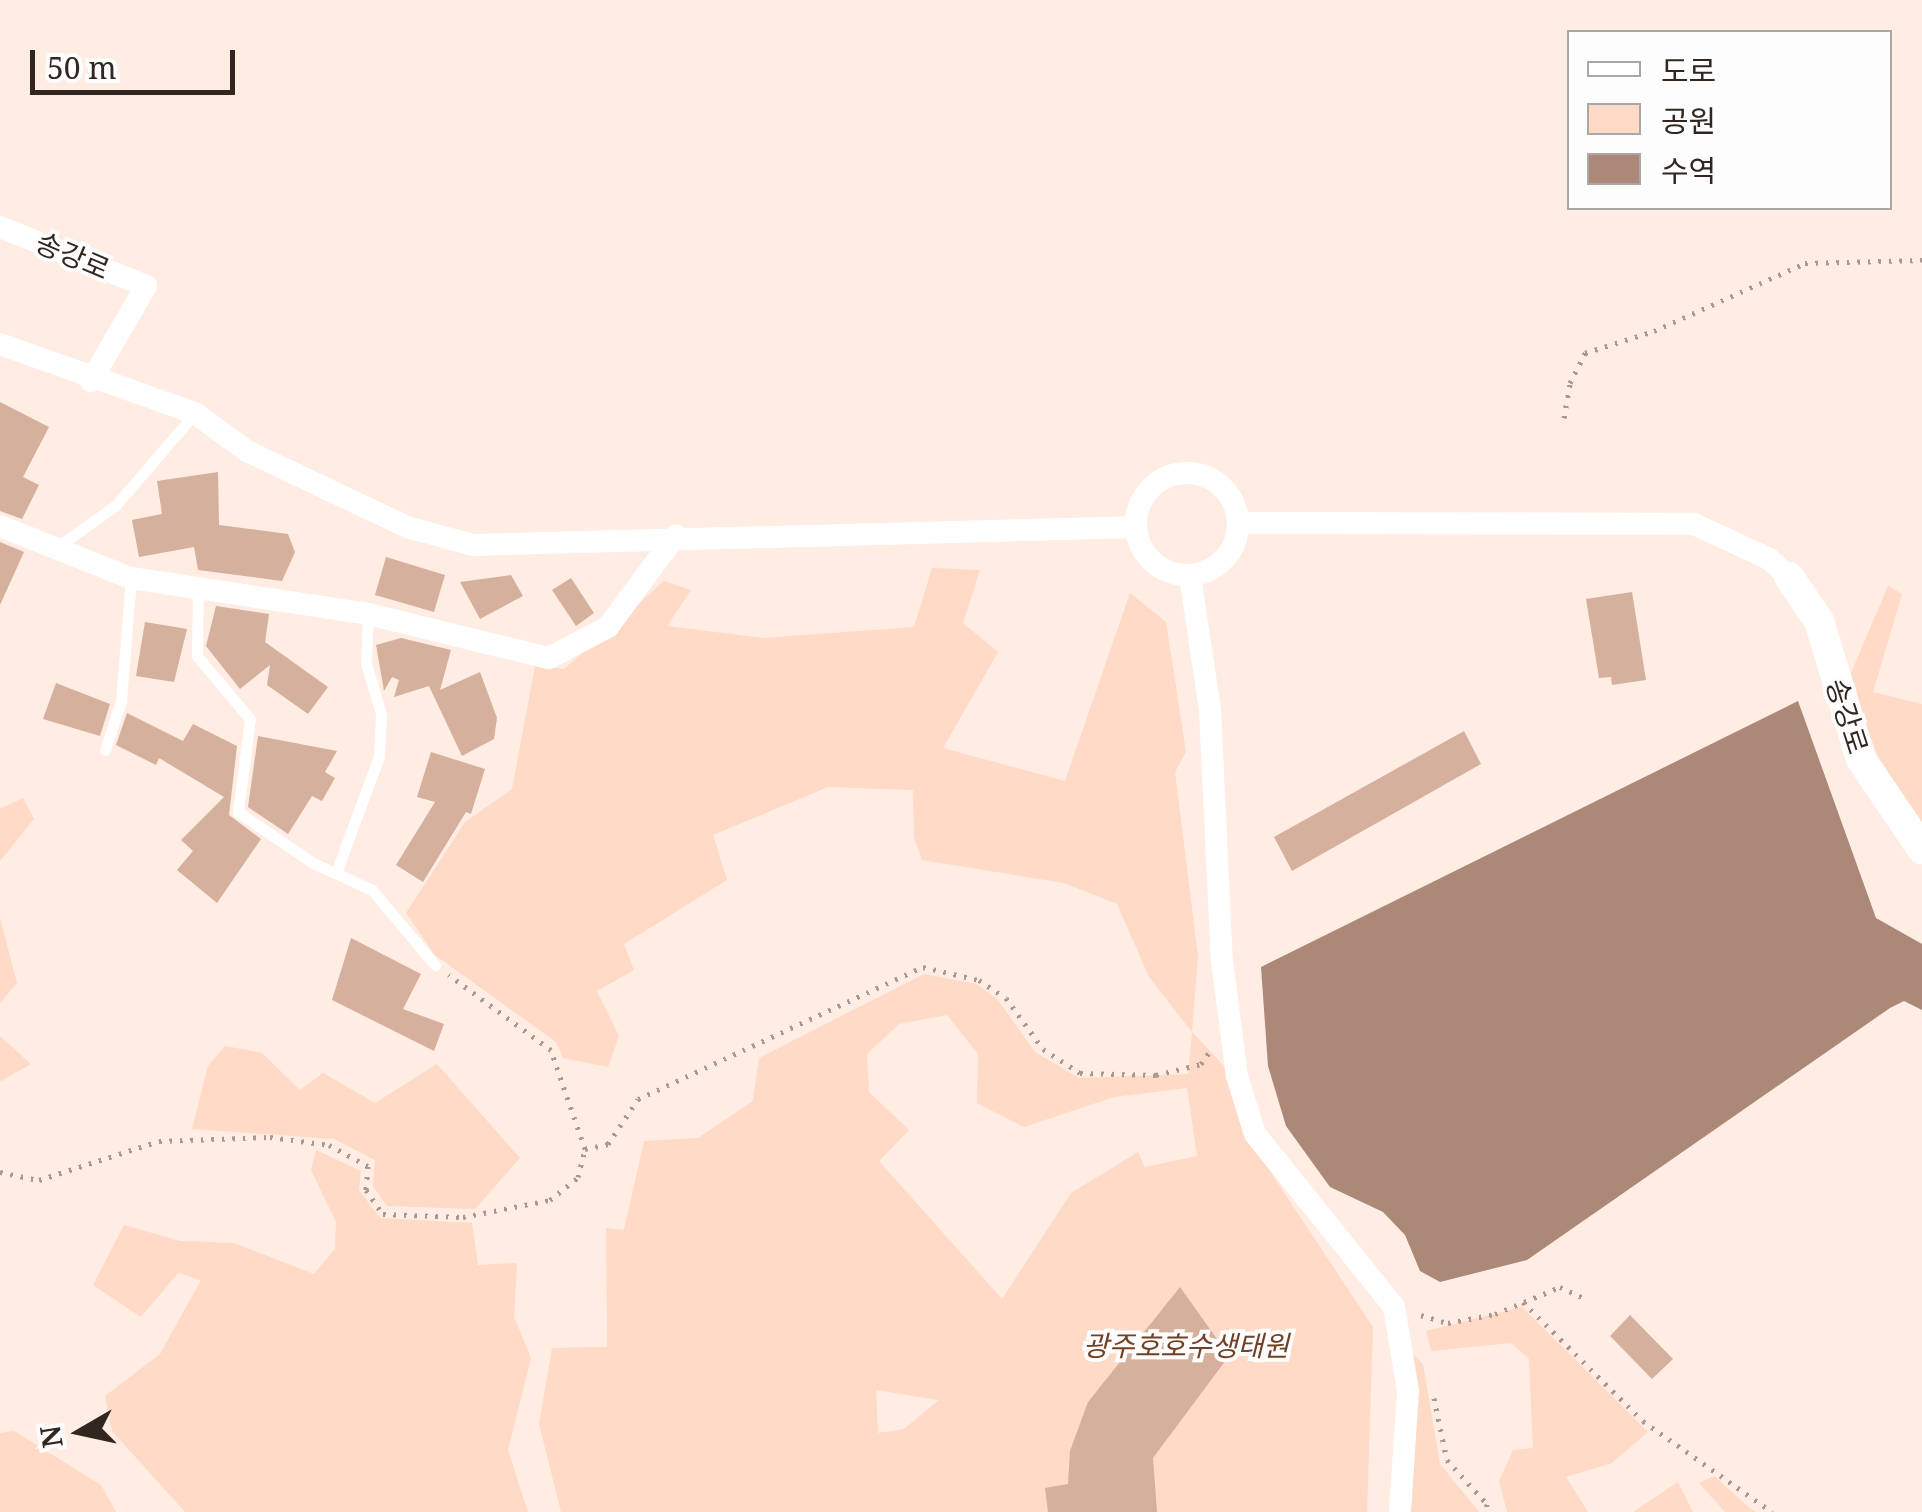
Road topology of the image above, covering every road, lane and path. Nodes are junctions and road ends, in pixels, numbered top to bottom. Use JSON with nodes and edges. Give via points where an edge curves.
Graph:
{"nodes":[{"id":1,"x":0,"y":227,"type":"edge"},
{"id":2,"x":1922,"y":260,"type":"edge"},
{"id":3,"x":0,"y":344,"type":"edge"},
{"id":4,"x":91,"y":381,"type":"junction"},
{"id":5,"x":194,"y":413,"type":"junction"},
{"id":6,"x":1564,"y":418,"type":"dead end"},
{"id":7,"x":1238,"y":523,"type":"junction"},
{"id":8,"x":0,"y":526,"type":"edge"},
{"id":9,"x":1136,"y":527,"type":"junction"},
{"id":10,"x":676,"y":535,"type":"junction"},
{"id":11,"x":56,"y":547,"type":"junction"},
{"id":12,"x":1190,"y":576,"type":"junction"},
{"id":13,"x":1788,"y":577,"type":"joint"},
{"id":14,"x":131,"y":578,"type":"junction"},
{"id":15,"x":198,"y":585,"type":"junction"},
{"id":16,"x":368,"y":614,"type":"junction"},
{"id":17,"x":105,"y":750,"type":"dead end"},
{"id":18,"x":1922,"y":849,"type":"edge"},
{"id":19,"x":336,"y":873,"type":"junction"},
{"id":20,"x":434,"y":965,"type":"joint"},
{"id":21,"x":1228,"y":1024,"type":"junction"},
{"id":22,"x":586,"y":1149,"type":"junction"},
{"id":23,"x":0,"y":1172,"type":"edge"},
{"id":24,"x":1588,"y":1300,"type":"dead end"},
{"id":25,"x":1524,"y":1302,"type":"junction"},
{"id":26,"x":1394,"y":1307,"type":"junction"},
{"id":27,"x":1432,"y":1390,"type":"dead end"},
{"id":28,"x":1400,"y":1512,"type":"edge"},
{"id":29,"x":1486,"y":1512,"type":"edge"},
{"id":30,"x":1772,"y":1512,"type":"edge"}],
"edges":[{"from":1,"to":4,"type":"street","name":"송강로","via":[[146,286]]},
{"from":2,"to":6,"type":"path","via":[[1805,263],[1654,331],[1585,353],[1570,383]]},
{"from":3,"to":4,"type":"street"},
{"from":4,"to":5,"type":"street"},
{"from":5,"to":10,"type":"street","via":[[246,452],[407,527],[473,545]]},
{"from":5,"to":11,"type":"lane","via":[[116,506]]},
{"from":7,"to":9,"type":"street","via":[[1222,486],[1190,472],[1173,474],[1145,494]]},
{"from":7,"to":12,"type":"street","via":[[1222,563]]},
{"from":7,"to":13,"type":"street","via":[[1694,524],[1769,559]]},
{"from":8,"to":11,"type":"street"},
{"from":9,"to":10,"type":"street"},
{"from":9,"to":12,"type":"street","via":[[1159,568]]},
{"from":10,"to":16,"type":"street","via":[[608,627],[550,658]]},
{"from":11,"to":14,"type":"street"},
{"from":12,"to":21,"type":"street","via":[[1210,710]]},
{"from":13,"to":18,"type":"main road","name":"송강로","via":[[1819,621],[1861,759]]},
{"from":14,"to":15,"type":"street"},
{"from":14,"to":17,"type":"lane","via":[[121,700]]},
{"from":15,"to":16,"type":"street"},
{"from":15,"to":19,"type":"lane","via":[[197,656],[250,719],[238,812]]},
{"from":16,"to":19,"type":"lane","via":[[366,663],[381,714],[379,756]]},
{"from":19,"to":20,"type":"lane","via":[[372,890]]},
{"from":20,"to":22,"type":"path","via":[[550,1050]]},
{"from":21,"to":22,"type":"path","via":[[1200,1064],[1156,1075],[1080,1074],[1044,1049],[992,989],[923,967],[638,1099],[608,1144]]},
{"from":21,"to":26,"type":"street","via":[[1255,1134]]},
{"from":22,"to":23,"type":"path","via":[[578,1177],[550,1200],[463,1217],[383,1214],[366,1190],[368,1166],[329,1145],[270,1138],[159,1142],[39,1180]]},
{"from":24,"to":25,"type":"path","via":[[1560,1287]]},
{"from":25,"to":26,"type":"path","via":[[1448,1323]]},
{"from":25,"to":30,"type":"path","via":[[1644,1421]]},
{"from":26,"to":28,"type":"street","via":[[1408,1391]]},
{"from":27,"to":29,"type":"path","via":[[1447,1460],[1487,1504]]}]}
